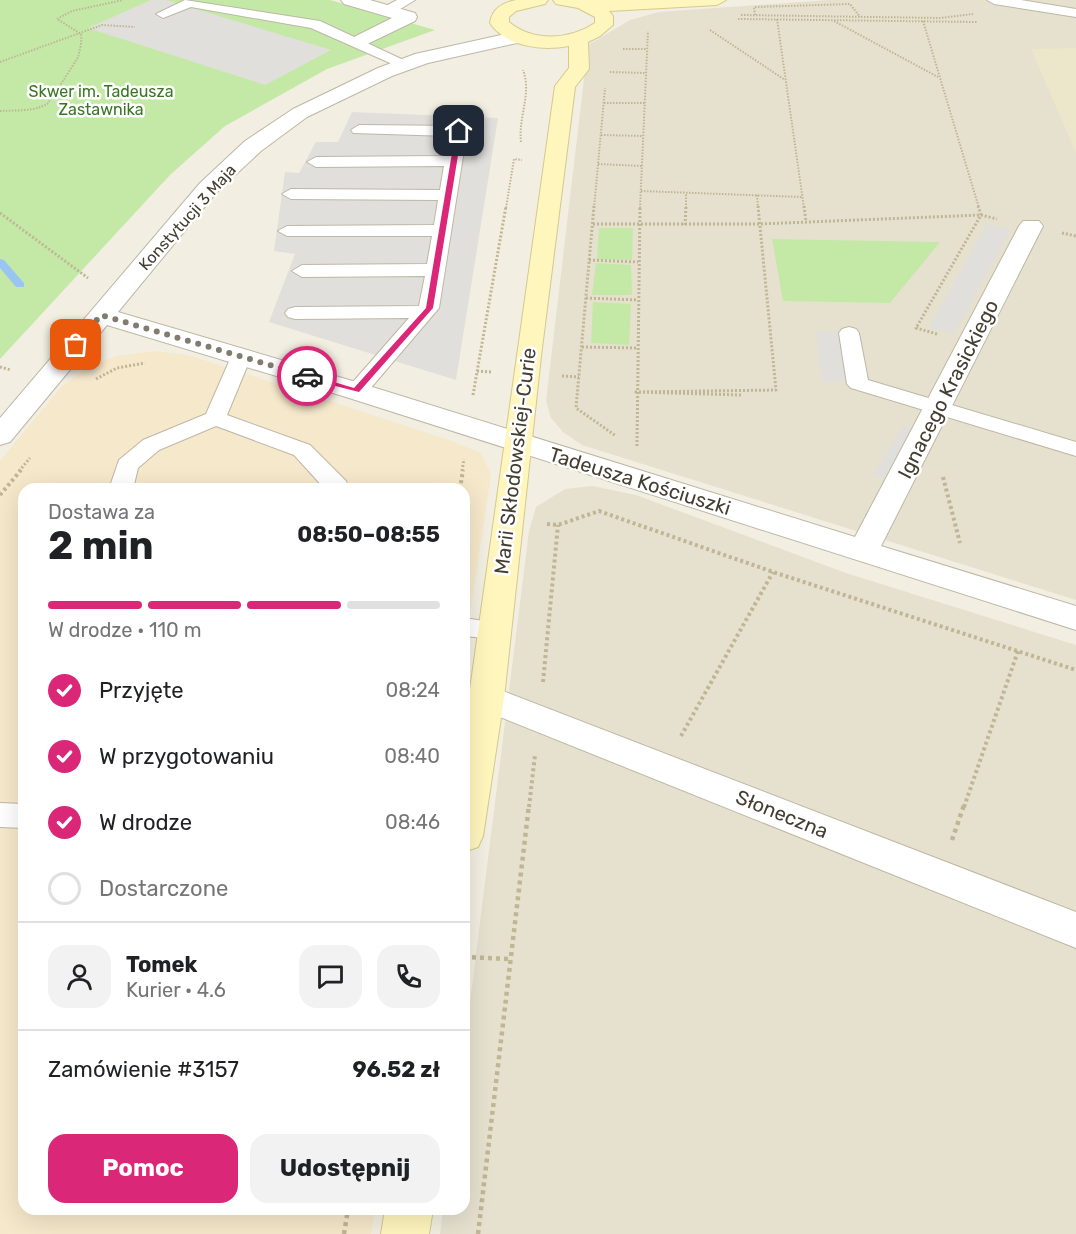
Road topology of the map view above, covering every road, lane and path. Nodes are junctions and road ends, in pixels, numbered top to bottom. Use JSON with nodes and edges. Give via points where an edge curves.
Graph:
{"nodes":[{"id":1,"x":123,"y":0,"type":"edge"},
{"id":2,"x":350,"y":0,"type":"edge"},
{"id":3,"x":562,"y":0,"type":"edge"},
{"id":4,"x":710,"y":0,"type":"edge"},
{"id":5,"x":717,"y":0,"type":"edge"},
{"id":6,"x":530,"y":1,"type":"edge"},
{"id":7,"x":999,"y":1,"type":"edge"},
{"id":8,"x":795,"y":7,"type":"junction"},
{"id":9,"x":408,"y":8,"type":"edge"},
{"id":10,"x":1073,"y":9,"type":"edge"},
{"id":11,"x":597,"y":11,"type":"junction"},
{"id":12,"x":979,"y":12,"type":"dead end"},
{"id":13,"x":163,"y":14,"type":"dead end"},
{"id":14,"x":734,"y":17,"type":"dead end"},
{"id":15,"x":756,"y":17,"type":"junction"},
{"id":16,"x":800,"y":18,"type":"junction"},
{"id":17,"x":777,"y":19,"type":"junction"},
{"id":18,"x":861,"y":19,"type":"junction"},
{"id":19,"x":834,"y":20,"type":"junction"},
{"id":20,"x":923,"y":21,"type":"junction"},
{"id":21,"x":499,"y":23,"type":"junction"},
{"id":22,"x":701,"y":24,"type":"dead end"},
{"id":23,"x":648,"y":25,"type":"dead end"},
{"id":24,"x":135,"y":27,"type":"dead end"},
{"id":25,"x":81,"y":34,"type":"junction"},
{"id":26,"x":519,"y":37,"type":"junction"},
{"id":27,"x":578,"y":39,"type":"junction"},
{"id":28,"x":359,"y":42,"type":"junction"},
{"id":29,"x":547,"y":42,"type":"junction"},
{"id":30,"x":619,"y":49,"type":"dead end"},
{"id":31,"x":647,"y":49,"type":"junction"},
{"id":32,"x":413,"y":61,"type":"junction"},
{"id":33,"x":0,"y":62,"type":"edge"},
{"id":34,"x":606,"y":69,"type":"dead end"},
{"id":35,"x":559,"y":73,"type":"junction"},
{"id":36,"x":645,"y":73,"type":"junction"},
{"id":37,"x":939,"y":77,"type":"junction"},
{"id":38,"x":785,"y":80,"type":"junction"},
{"id":39,"x":605,"y":82,"type":"dead end"},
{"id":40,"x":604,"y":103,"type":"junction"},
{"id":41,"x":645,"y":104,"type":"junction"},
{"id":42,"x":0,"y":111,"type":"edge"},
{"id":43,"x":359,"y":130,"type":"dead end"},
{"id":44,"x":602,"y":135,"type":"junction"},
{"id":45,"x":643,"y":136,"type":"junction"},
{"id":46,"x":454,"y":161,"type":"junction"},
{"id":47,"x":315,"y":162,"type":"dead end"},
{"id":48,"x":598,"y":164,"type":"junction"},
{"id":49,"x":642,"y":165,"type":"junction"},
{"id":50,"x":641,"y":191,"type":"junction"},
{"id":51,"x":686,"y":193,"type":"junction"},
{"id":52,"x":291,"y":194,"type":"dead end"},
{"id":53,"x":448,"y":195,"type":"junction"},
{"id":54,"x":757,"y":195,"type":"junction"},
{"id":55,"x":802,"y":197,"type":"junction"},
{"id":56,"x":0,"y":213,"type":"edge"},
{"id":57,"x":981,"y":215,"type":"junction"},
{"id":58,"x":806,"y":222,"type":"junction"},
{"id":59,"x":593,"y":224,"type":"junction"},
{"id":60,"x":759,"y":224,"type":"junction"},
{"id":61,"x":639,"y":225,"type":"junction"},
{"id":62,"x":685,"y":225,"type":"junction"},
{"id":63,"x":1031,"y":226,"type":"junction"},
{"id":64,"x":442,"y":230,"type":"junction"},
{"id":65,"x":287,"y":231,"type":"dead end"},
{"id":66,"x":502,"y":231,"type":"dead end"},
{"id":67,"x":1076,"y":236,"type":"edge"},
{"id":68,"x":589,"y":260,"type":"junction"},
{"id":69,"x":638,"y":262,"type":"junction"},
{"id":70,"x":436,"y":270,"type":"junction"},
{"id":71,"x":302,"y":271,"type":"dead end"},
{"id":72,"x":90,"y":279,"type":"dead end"},
{"id":73,"x":586,"y":298,"type":"junction"},
{"id":74,"x":638,"y":300,"type":"junction"},
{"id":75,"x":426,"y":312,"type":"junction"},
{"id":76,"x":296,"y":313,"type":"dead end"},
{"id":77,"x":101,"y":315,"type":"junction"},
{"id":78,"x":849,"y":333,"type":"dead end"},
{"id":79,"x":971,"y":344,"type":"junction"},
{"id":80,"x":582,"y":347,"type":"junction"},
{"id":81,"x":637,"y":348,"type":"junction"},
{"id":82,"x":241,"y":357,"type":"junction"},
{"id":83,"x":356,"y":391,"type":"junction"},
{"id":84,"x":636,"y":392,"type":"junction"},
{"id":85,"x":741,"y":395,"type":"dead end"},
{"id":86,"x":937,"y":410,"type":"junction"},
{"id":87,"x":215,"y":418,"type":"junction"},
{"id":88,"x":468,"y":427,"type":"junction"},
{"id":89,"x":0,"y":436,"type":"edge"},
{"id":90,"x":620,"y":438,"type":"dead end"},
{"id":91,"x":517,"y":443,"type":"junction"},
{"id":92,"x":629,"y":444,"type":"dead end"},
{"id":93,"x":1076,"y":449,"type":"edge"},
{"id":94,"x":464,"y":458,"type":"dead end"},
{"id":95,"x":941,"y":469,"type":"dead end"},
{"id":96,"x":122,"y":483,"type":"edge"},
{"id":97,"x":335,"y":483,"type":"edge"},
{"id":98,"x":461,"y":483,"type":"edge"},
{"id":99,"x":960,"y":543,"type":"dead end"},
{"id":100,"x":863,"y":551,"type":"junction"},
{"id":101,"x":773,"y":572,"type":"junction"},
{"id":102,"x":1076,"y":618,"type":"edge"},
{"id":103,"x":479,"y":629,"type":"edge"},
{"id":104,"x":1018,"y":651,"type":"junction"},
{"id":105,"x":1076,"y":670,"type":"edge"},
{"id":106,"x":487,"y":698,"type":"junction"},
{"id":107,"x":540,"y":718,"type":"junction"},
{"id":108,"x":677,"y":743,"type":"dead end"},
{"id":109,"x":470,"y":799,"type":"edge"},
{"id":110,"x":0,"y":815,"type":"edge"},
{"id":111,"x":18,"y":816,"type":"edge"},
{"id":112,"x":950,"y":848,"type":"dead end"},
{"id":113,"x":1076,"y":930,"type":"edge"},
{"id":114,"x":470,"y":957,"type":"edge"},
{"id":115,"x":510,"y":959,"type":"junction"},
{"id":116,"x":347,"y":1215,"type":"edge"},
{"id":117,"x":408,"y":1215,"type":"edge"},
{"id":118,"x":344,"y":1234,"type":"edge"},
{"id":119,"x":405,"y":1234,"type":"edge"},
{"id":120,"x":478,"y":1234,"type":"edge"}],
"edges":[{"from":1,"to":25,"type":"path","via":[[64,12],[57,19]]},
{"from":2,"to":9,"type":"street","via":[[387,10]]},
{"from":3,"to":11,"type":"street"},
{"from":4,"to":5,"type":"street"},
{"from":4,"to":11,"type":"street"},
{"from":6,"to":21,"type":"street","via":[[510,7],[500,15]]},
{"from":7,"to":10,"type":"lane"},
{"from":7,"to":20,"type":"path","via":[[998,15],[989,20]]},
{"from":8,"to":15,"type":"path","via":[[754,7]]},
{"from":8,"to":16,"type":"path"},
{"from":8,"to":18,"type":"path","via":[[850,4]]},
{"from":9,"to":28,"type":"street"},
{"from":11,"to":27,"type":"street","via":[[604,25]]},
{"from":12,"to":18,"type":"path","via":[[955,18]]},
{"from":13,"to":28,"type":"lane","via":[[190,3],[315,24]]},
{"from":14,"to":15,"type":"path"},
{"from":15,"to":16,"type":"path"},
{"from":15,"to":17,"type":"path"},
{"from":16,"to":17,"type":"path"},
{"from":16,"to":18,"type":"path"},
{"from":16,"to":19,"type":"path"},
{"from":17,"to":38,"type":"path"},
{"from":18,"to":19,"type":"path"},
{"from":18,"to":20,"type":"path"},
{"from":19,"to":37,"type":"path"},
{"from":20,"to":37,"type":"path"},
{"from":21,"to":26,"type":"street"},
{"from":21,"to":32,"type":"street","name":"Konstytucji 3 Maja"},
{"from":22,"to":38,"type":"path"},
{"from":23,"to":31,"type":"path"},
{"from":24,"to":25,"type":"path","via":[[102,25]]},
{"from":25,"to":33,"type":"path"},
{"from":25,"to":42,"type":"path","via":[[77,60],[48,104],[34,110]]},
{"from":26,"to":29,"type":"street"},
{"from":26,"to":32,"type":"street","name":"Konstytucji 3 Maja"},
{"from":27,"to":29,"type":"street"},
{"from":27,"to":35,"type":"street","name":"Marii Skłodowskiej-Curie","via":[[579,69]]},
{"from":28,"to":32,"type":"lane"},
{"from":29,"to":35,"type":"street","name":"Marii Skłodowskiej-Curie"},
{"from":30,"to":31,"type":"path"},
{"from":31,"to":36,"type":"path"},
{"from":32,"to":77,"type":"street","name":"Konstytucji 3 Maja","via":[[300,113],[253,146],[208,188]]},
{"from":34,"to":36,"type":"path"},
{"from":35,"to":91,"type":"street","name":"Marii Skłodowskiej-Curie"},
{"from":36,"to":41,"type":"path"},
{"from":37,"to":57,"type":"path"},
{"from":38,"to":55,"type":"path"},
{"from":39,"to":40,"type":"path"},
{"from":40,"to":41,"type":"path"},
{"from":40,"to":44,"type":"path"},
{"from":41,"to":45,"type":"path"},
{"from":43,"to":46,"type":"lane","via":[[459,131]]},
{"from":44,"to":45,"type":"path"},
{"from":44,"to":48,"type":"path"},
{"from":45,"to":49,"type":"path"},
{"from":46,"to":47,"type":"lane"},
{"from":46,"to":53,"type":"lane"},
{"from":48,"to":49,"type":"path"},
{"from":48,"to":59,"type":"path"},
{"from":49,"to":50,"type":"path"},
{"from":50,"to":51,"type":"path"},
{"from":50,"to":61,"type":"path"},
{"from":51,"to":54,"type":"path"},
{"from":51,"to":62,"type":"path"},
{"from":52,"to":53,"type":"lane"},
{"from":53,"to":64,"type":"lane"},
{"from":54,"to":55,"type":"path"},
{"from":54,"to":60,"type":"path"},
{"from":55,"to":58,"type":"path"},
{"from":56,"to":72,"type":"path"},
{"from":57,"to":58,"type":"path"},
{"from":57,"to":63,"type":"path"},
{"from":57,"to":79,"type":"path","via":[[916,328]]},
{"from":58,"to":60,"type":"path"},
{"from":59,"to":61,"type":"path"},
{"from":59,"to":68,"type":"path"},
{"from":60,"to":62,"type":"path"},
{"from":60,"to":84,"type":"path","via":[[776,390]]},
{"from":61,"to":62,"type":"path"},
{"from":61,"to":69,"type":"path"},
{"from":63,"to":67,"type":"path"},
{"from":63,"to":79,"type":"street","name":"Ignacego Krasickiego"},
{"from":64,"to":65,"type":"lane"},
{"from":64,"to":70,"type":"lane"},
{"from":66,"to":88,"type":"path"},
{"from":68,"to":69,"type":"path"},
{"from":68,"to":73,"type":"path"},
{"from":69,"to":74,"type":"path"},
{"from":70,"to":71,"type":"lane"},
{"from":70,"to":75,"type":"lane"},
{"from":73,"to":74,"type":"path"},
{"from":73,"to":80,"type":"path"},
{"from":74,"to":81,"type":"path"},
{"from":75,"to":76,"type":"lane"},
{"from":75,"to":83,"type":"lane"},
{"from":77,"to":82,"type":"street","name":"Tadeusza Kościuszki"},
{"from":77,"to":89,"type":"street","name":"Konstytucji 3 Maja"},
{"from":78,"to":86,"type":"lane","via":[[858,384]]},
{"from":79,"to":86,"type":"street","name":"Ignacego Krasickiego"},
{"from":80,"to":81,"type":"path"},
{"from":80,"to":90,"type":"path","via":[[576,408]]},
{"from":81,"to":84,"type":"path"},
{"from":82,"to":83,"type":"street","name":"Tadeusza Kościuszki"},
{"from":82,"to":87,"type":"lane"},
{"from":83,"to":88,"type":"street","name":"Tadeusza Kościuszki"},
{"from":84,"to":85,"type":"path"},
{"from":84,"to":92,"type":"path","via":[[638,450]]},
{"from":86,"to":93,"type":"lane"},
{"from":86,"to":100,"type":"street","name":"Ignacego Krasickiego"},
{"from":87,"to":96,"type":"lane","via":[[151,445],[127,465]]},
{"from":87,"to":97,"type":"lane","via":[[302,450]]},
{"from":88,"to":91,"type":"street","name":"Tadeusza Kościuszki"},
{"from":91,"to":100,"type":"street","name":"Tadeusza Kościuszki"},
{"from":91,"to":103,"type":"street","name":"Marii Skłodowskiej-Curie"},
{"from":94,"to":98,"type":"path"},
{"from":95,"to":99,"type":"path"},
{"from":100,"to":102,"type":"street","name":"Tadeusza Kościuszki"},
{"from":101,"to":104,"type":"path"},
{"from":101,"to":107,"type":"path","via":[[599,511],[558,525]]},
{"from":101,"to":108,"type":"path"},
{"from":103,"to":106,"type":"street","name":"Marii Skłodowskiej-Curie"},
{"from":104,"to":105,"type":"path"},
{"from":104,"to":112,"type":"path"},
{"from":106,"to":107,"type":"street","name":"Słoneczna"},
{"from":106,"to":109,"type":"street","name":"Marii Skłodowskiej-Curie"},
{"from":107,"to":113,"type":"street","name":"Słoneczna"},
{"from":107,"to":115,"type":"path"},
{"from":110,"to":111,"type":"lane"},
{"from":114,"to":115,"type":"path"},
{"from":115,"to":120,"type":"path"},
{"from":116,"to":118,"type":"path"},
{"from":117,"to":119,"type":"street"}]}
